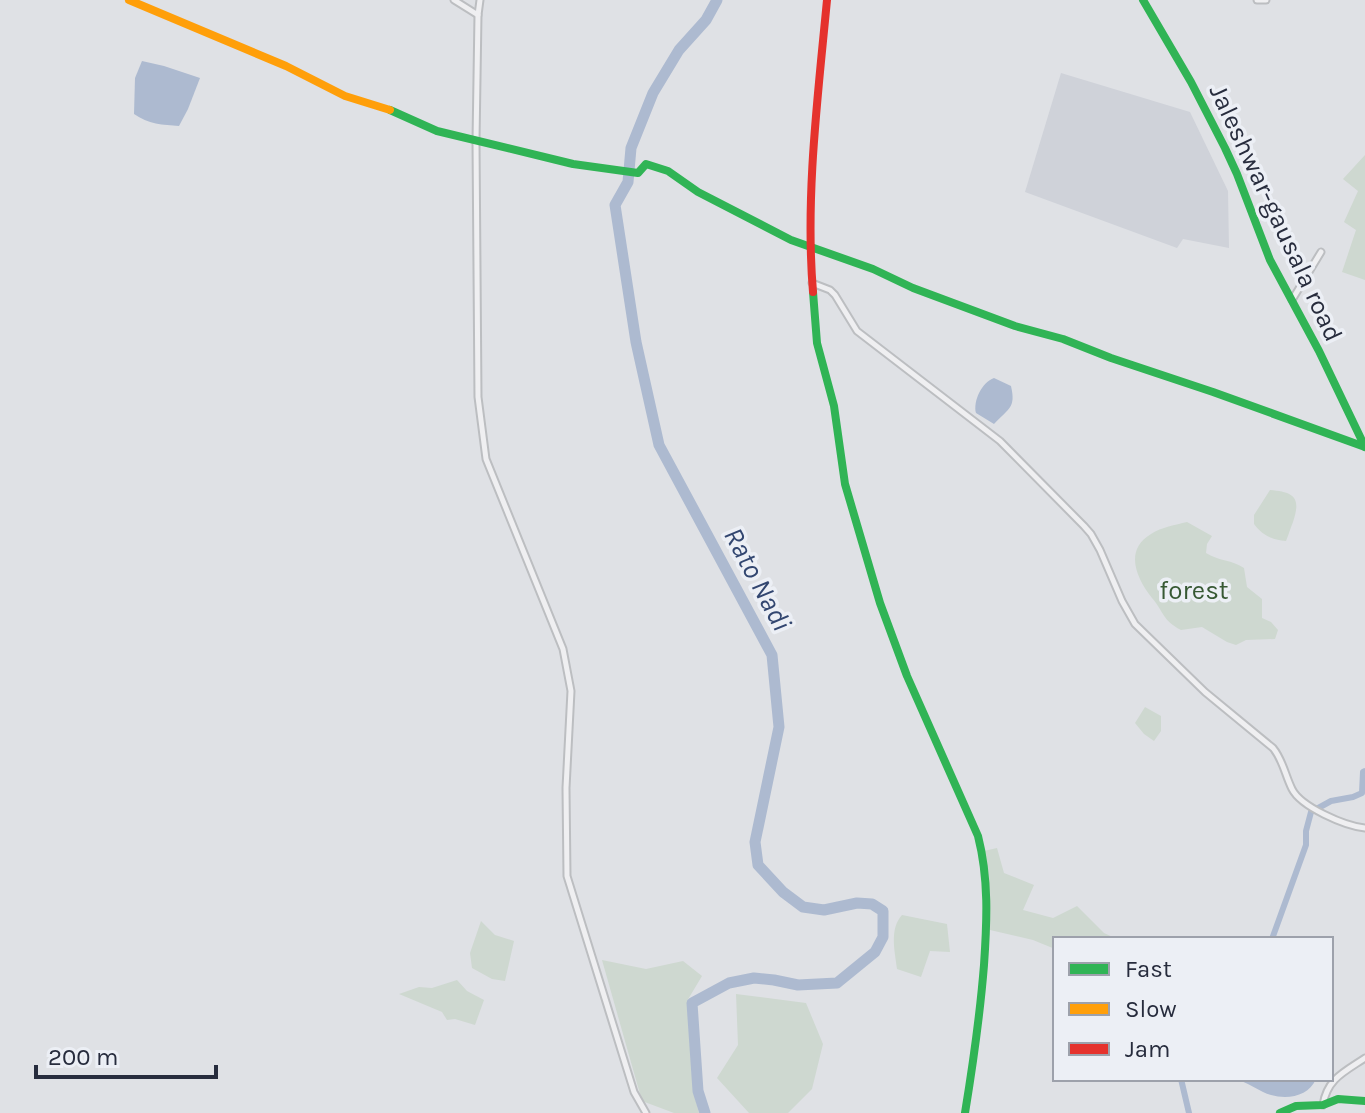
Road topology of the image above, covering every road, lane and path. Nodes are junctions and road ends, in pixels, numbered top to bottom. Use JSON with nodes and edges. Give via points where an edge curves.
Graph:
{"nodes":[{"id":1,"x":129,"y":0,"type":"edge"},
{"id":2,"x":454,"y":0,"type":"edge"},
{"id":3,"x":480,"y":0,"type":"edge"},
{"id":4,"x":827,"y":0,"type":"edge"},
{"id":5,"x":1143,"y":0,"type":"edge"},
{"id":6,"x":1257,"y":0,"type":"edge"},
{"id":7,"x":1266,"y":0,"type":"edge"},
{"id":8,"x":478,"y":15,"type":"junction"},
{"id":9,"x":476,"y":141,"type":"junction"},
{"id":10,"x":811,"y":247,"type":"junction"},
{"id":11,"x":1321,"y":252,"type":"dead end"},
{"id":12,"x":812,"y":282,"type":"junction"},
{"id":13,"x":1291,"y":301,"type":"junction"},
{"id":14,"x":1365,"y":447,"type":"edge"},
{"id":15,"x":1365,"y":828,"type":"edge"},
{"id":16,"x":1365,"y":1058,"type":"edge"},
{"id":17,"x":1365,"y":1101,"type":"edge"},
{"id":18,"x":1323,"y":1105,"type":"junction"},
{"id":19,"x":646,"y":1113,"type":"edge"},
{"id":20,"x":965,"y":1113,"type":"edge"},
{"id":21,"x":1280,"y":1113,"type":"edge"}],
"edges":[{"from":1,"to":9,"type":"street","via":[[353,99]]},
{"from":2,"to":8,"type":"street"},
{"from":3,"to":8,"type":"street"},
{"from":4,"to":10,"type":"street"},
{"from":5,"to":13,"type":"street","name":"Jaleshwar-gausala road","via":[[1225,148]]},
{"from":6,"to":7,"type":"street"},
{"from":8,"to":9,"type":"street"},
{"from":9,"to":10,"type":"street","via":[[586,167],[638,173],[646,164]]},
{"from":9,"to":19,"type":"street","via":[[478,397],[486,459],[563,649],[571,691],[567,876],[634,1092]]},
{"from":10,"to":12,"type":"street"},
{"from":10,"to":14,"type":"street","via":[[1003,322]]},
{"from":11,"to":13,"type":"street"},
{"from":12,"to":15,"type":"street","via":[[832,292],[857,331],[1000,441],[1084,526],[1135,624],[1278,753],[1300,800]]},
{"from":12,"to":20,"type":"street","via":[[817,343],[845,484],[880,603],[982,852],[987,923]]},
{"from":13,"to":14,"type":"street","name":"Jaleshwar-gausala road"},
{"from":16,"to":18,"type":"street","via":[[1331,1083]]},
{"from":17,"to":18,"type":"street","via":[[1338,1099]]},
{"from":18,"to":21,"type":"street"}]}
